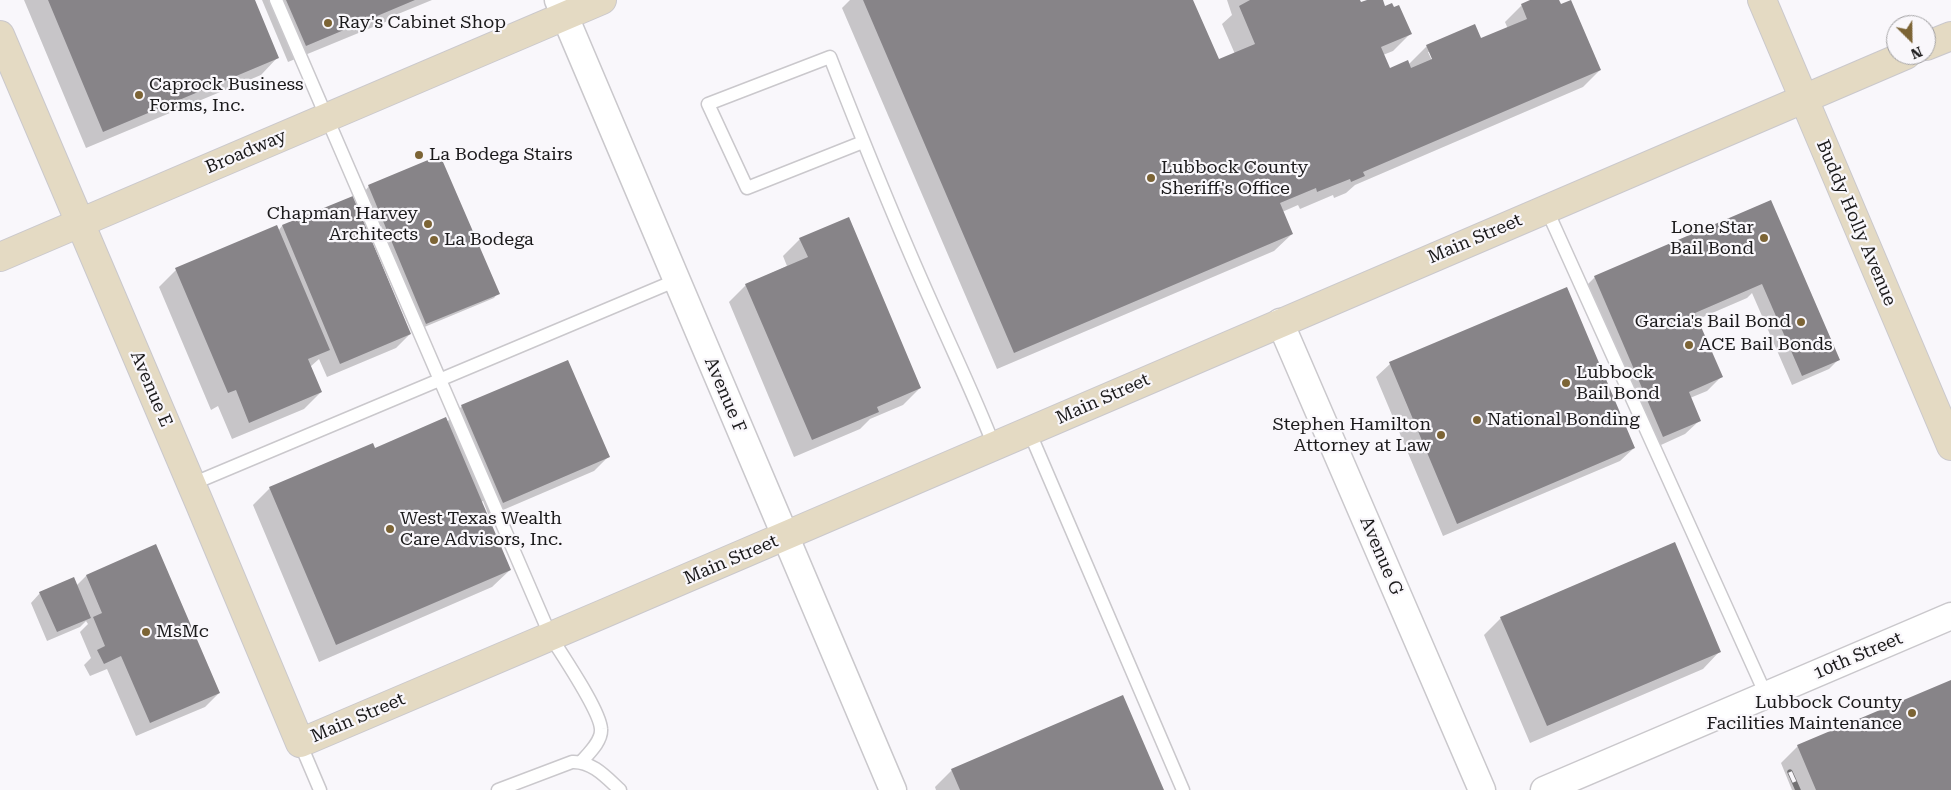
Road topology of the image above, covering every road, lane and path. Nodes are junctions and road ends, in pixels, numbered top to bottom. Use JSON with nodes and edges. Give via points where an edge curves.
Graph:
{"nodes":[{"id":1,"x":276,"y":0,"type":"edge"},
{"id":2,"x":602,"y":0,"type":"edge"},
{"id":3,"x":1762,"y":0,"type":"edge"},
{"id":4,"x":561,"y":8,"type":"edge"},
{"id":5,"x":0,"y":34,"type":"edge"},
{"id":6,"x":1951,"y":36,"type":"edge"},
{"id":7,"x":1936,"y":42,"type":"edge"},
{"id":8,"x":1886,"y":63,"type":"edge"},
{"id":9,"x":1803,"y":98,"type":"junction"},
{"id":10,"x":327,"y":117,"type":"junction"},
{"id":11,"x":863,"y":142,"type":"junction"},
{"id":12,"x":1546,"y":208,"type":"junction"},
{"id":13,"x":80,"y":223,"type":"junction"},
{"id":14,"x":0,"y":257,"type":"edge"},
{"id":15,"x":677,"y":280,"type":"junction"},
{"id":16,"x":1280,"y":322,"type":"junction"},
{"id":17,"x":440,"y":380,"type":"junction"},
{"id":18,"x":1029,"y":431,"type":"junction"},
{"id":19,"x":994,"y":446,"type":"junction"},
{"id":20,"x":1951,"y":446,"type":"edge"},
{"id":21,"x":192,"y":484,"type":"junction"},
{"id":22,"x":786,"y":537,"type":"junction"},
{"id":23,"x":1951,"y":616,"type":"edge"},
{"id":24,"x":551,"y":637,"type":"junction"},
{"id":25,"x":1766,"y":695,"type":"junction"},
{"id":26,"x":300,"y":743,"type":"junction"},
{"id":27,"x":582,"y":761,"type":"junction"},
{"id":28,"x":320,"y":790,"type":"edge"},
{"id":29,"x":498,"y":790,"type":"edge"},
{"id":30,"x":620,"y":790,"type":"edge"},
{"id":31,"x":893,"y":790,"type":"edge"},
{"id":32,"x":1183,"y":790,"type":"edge"},
{"id":33,"x":1482,"y":790,"type":"edge"},
{"id":34,"x":1544,"y":790,"type":"edge"}],
"edges":[{"from":1,"to":10,"type":"lane"},
{"from":2,"to":4,"type":"street","name":"Broadway"},
{"from":3,"to":9,"type":"street","name":"Buddy Holly Avenue"},
{"from":4,"to":10,"type":"street","name":"Broadway"},
{"from":4,"to":15,"type":"street","name":"Avenue F"},
{"from":5,"to":13,"type":"street","name":"Avenue E"},
{"from":6,"to":7,"type":"street"},
{"from":8,"to":9,"type":"street","name":"Main Street"},
{"from":9,"to":12,"type":"street","name":"Main Street"},
{"from":9,"to":20,"type":"street","name":"Buddy Holly Avenue"},
{"from":10,"to":13,"type":"street","name":"Broadway"},
{"from":10,"to":17,"type":"lane"},
{"from":11,"to":11,"type":"lane","via":[[830,56],[708,104],[747,188]]},
{"from":11,"to":19,"type":"lane"},
{"from":12,"to":16,"type":"street","name":"Main Street"},
{"from":12,"to":25,"type":"lane"},
{"from":13,"to":14,"type":"street","name":"Broadway"},
{"from":13,"to":21,"type":"street","name":"Avenue E"},
{"from":15,"to":17,"type":"lane"},
{"from":15,"to":22,"type":"street","name":"Avenue F"},
{"from":16,"to":18,"type":"street","name":"Main Street"},
{"from":16,"to":33,"type":"street","name":"Avenue G"},
{"from":17,"to":21,"type":"lane"},
{"from":17,"to":24,"type":"lane"},
{"from":18,"to":19,"type":"street","name":"Main Street"},
{"from":18,"to":32,"type":"lane"},
{"from":19,"to":22,"type":"street","name":"Main Street"},
{"from":21,"to":26,"type":"street","name":"Avenue E"},
{"from":22,"to":24,"type":"street","name":"Main Street"},
{"from":22,"to":31,"type":"street","name":"Avenue F"},
{"from":23,"to":25,"type":"street","name":"10th Street"},
{"from":24,"to":26,"type":"street","name":"Main Street"},
{"from":24,"to":27,"type":"lane","via":[[593,708],[601,729],[596,744]]},
{"from":25,"to":34,"type":"street","name":"10th Street"},
{"from":26,"to":28,"type":"lane"},
{"from":27,"to":29,"type":"lane"},
{"from":27,"to":30,"type":"lane","via":[[594,767]]}]}
